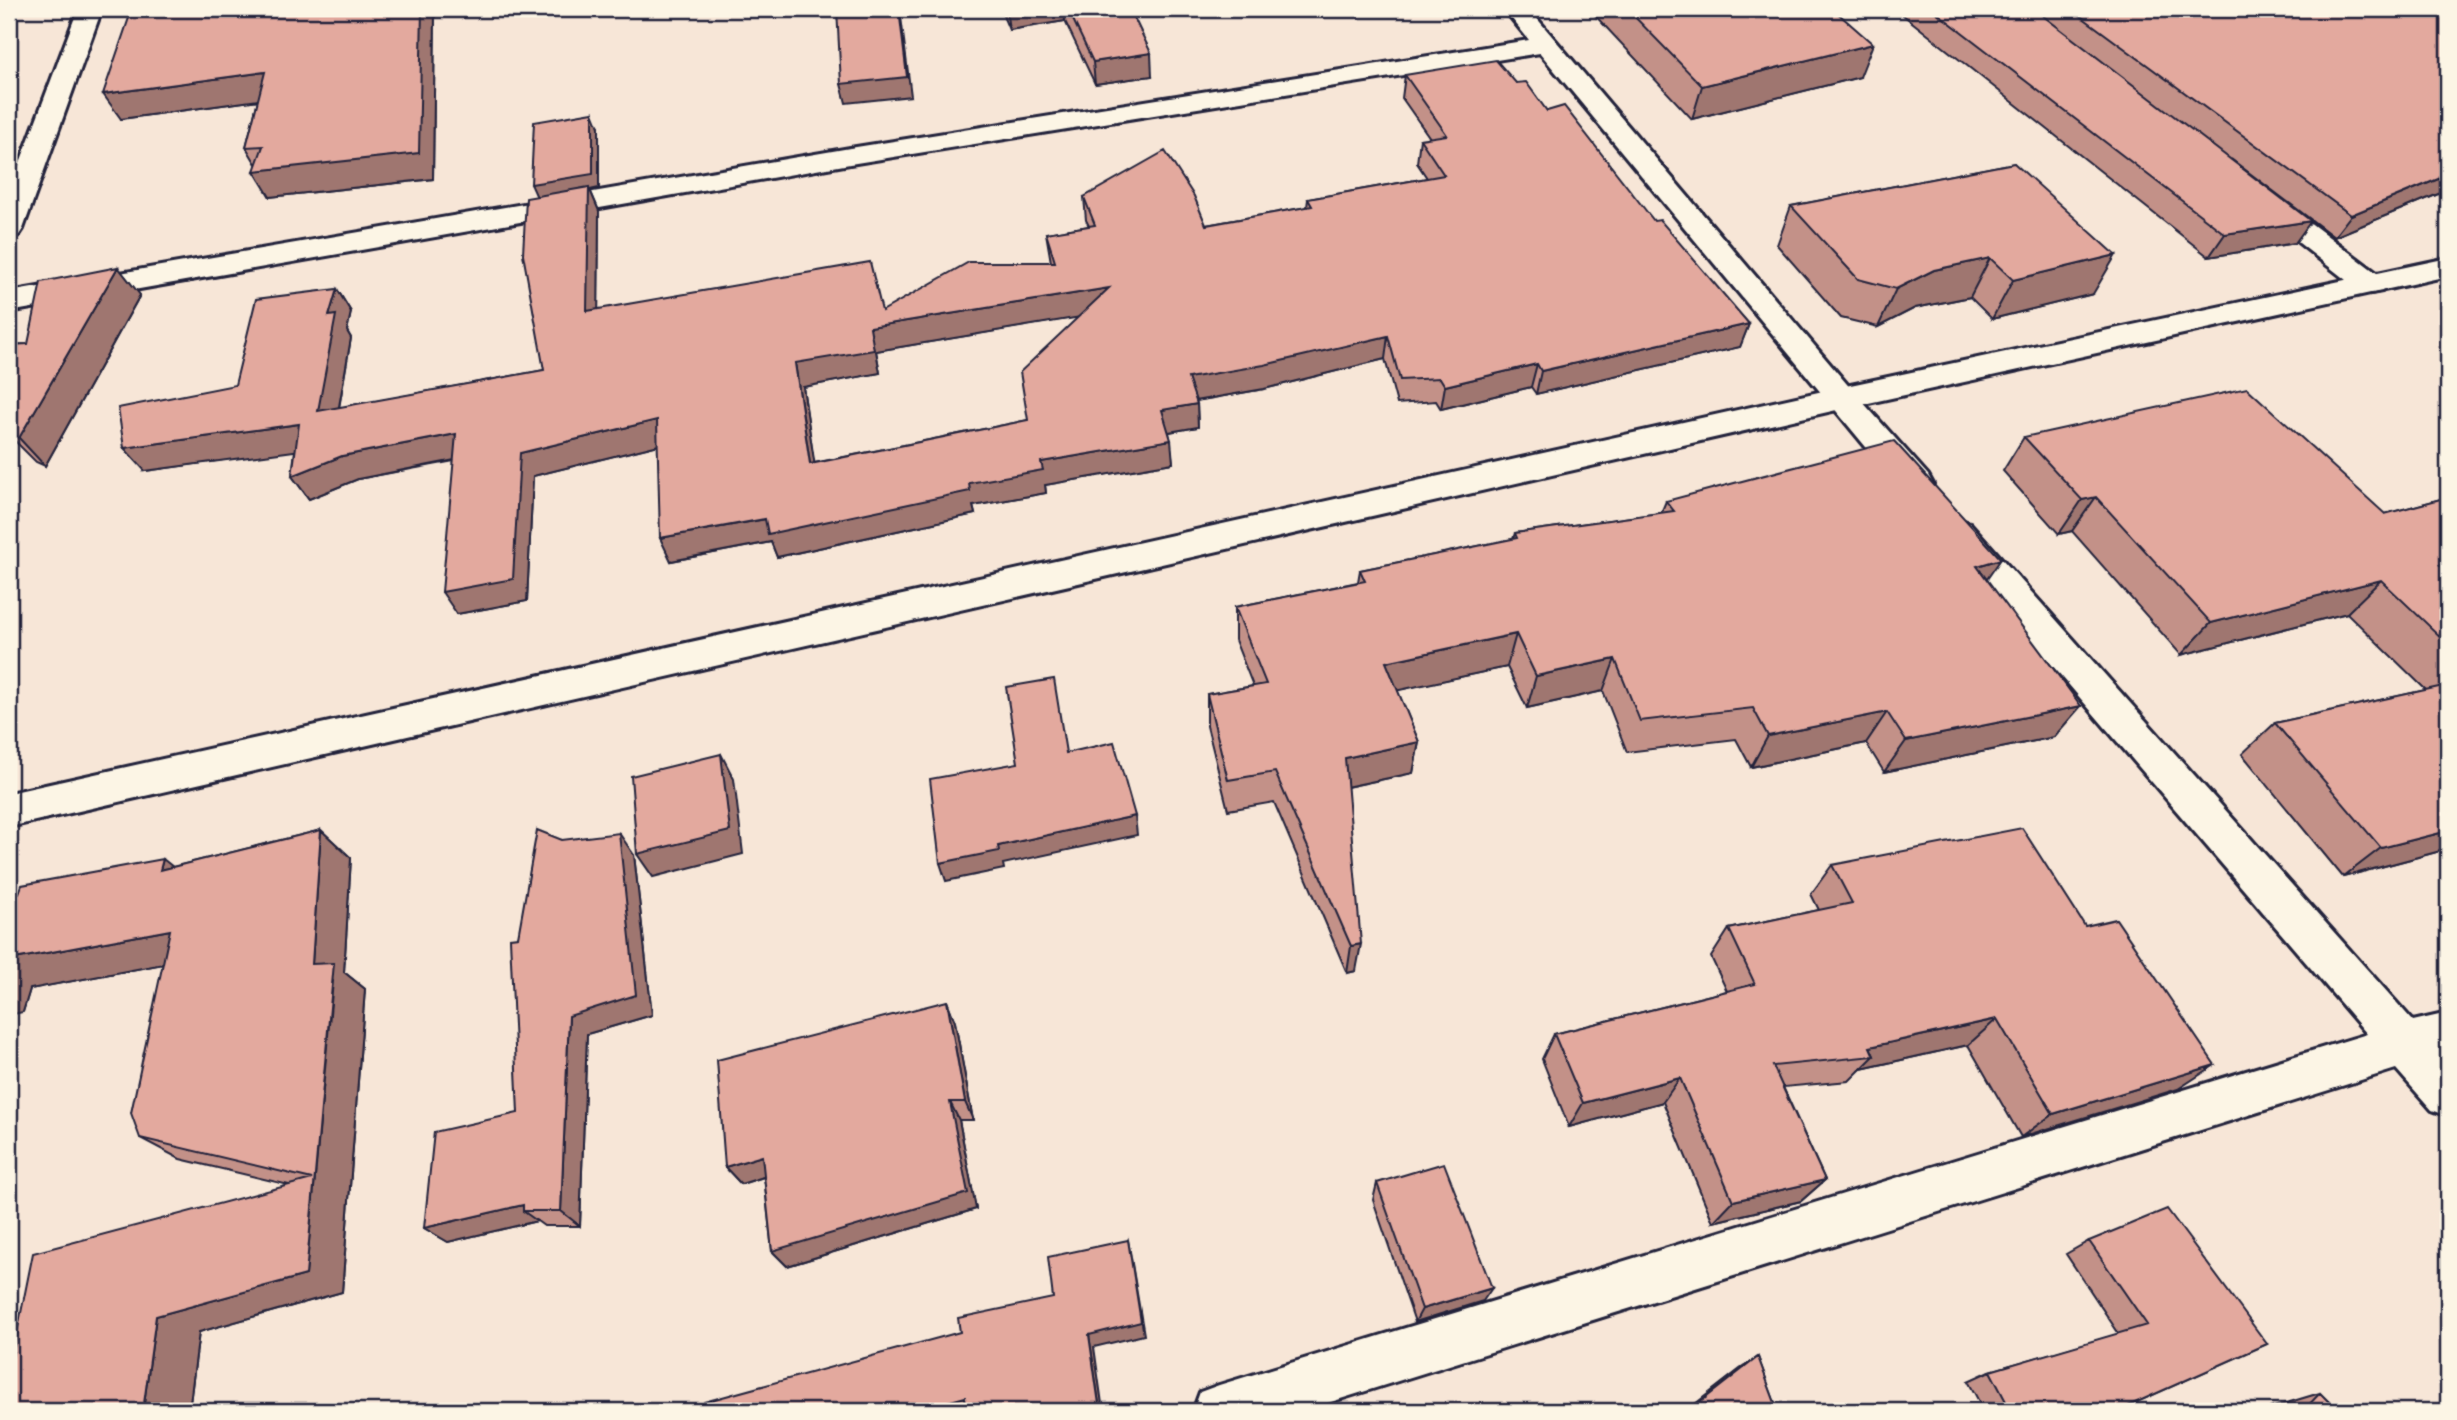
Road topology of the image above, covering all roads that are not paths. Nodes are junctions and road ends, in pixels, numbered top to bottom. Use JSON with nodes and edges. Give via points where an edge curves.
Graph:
{"nodes":[{"id":1,"x":90,"y":9,"type":"edge"},
{"id":2,"x":1516,"y":9,"type":"edge"},
{"id":3,"x":1545,"y":45,"type":"junction"},
{"id":4,"x":2241,"y":184,"type":"edge"},
{"id":5,"x":9,"y":229,"type":"edge"},
{"id":6,"x":2448,"y":267,"type":"edge"},
{"id":7,"x":2371,"y":284,"type":"junction"},
{"id":8,"x":9,"y":302,"type":"edge"},
{"id":9,"x":1841,"y":398,"type":"junction"},
{"id":10,"x":9,"y":810,"type":"edge"},
{"id":11,"x":2427,"y":1039,"type":"edge"},
{"id":12,"x":2448,"y":1094,"type":"edge"},
{"id":13,"x":1219,"y":1411,"type":"edge"}],
"edges":[{"from":1,"to":5,"type":"street"},
{"from":2,"to":3,"type":"street"},
{"from":3,"to":8,"type":"street","via":[[836,158]]},
{"from":3,"to":9,"type":"street"},
{"from":4,"to":7,"type":"street"},
{"from":6,"to":7,"type":"street"},
{"from":7,"to":9,"type":"street"},
{"from":9,"to":10,"type":"street"},
{"from":9,"to":11,"type":"street"},
{"from":11,"to":12,"type":"street"},
{"from":11,"to":13,"type":"street"}]}
